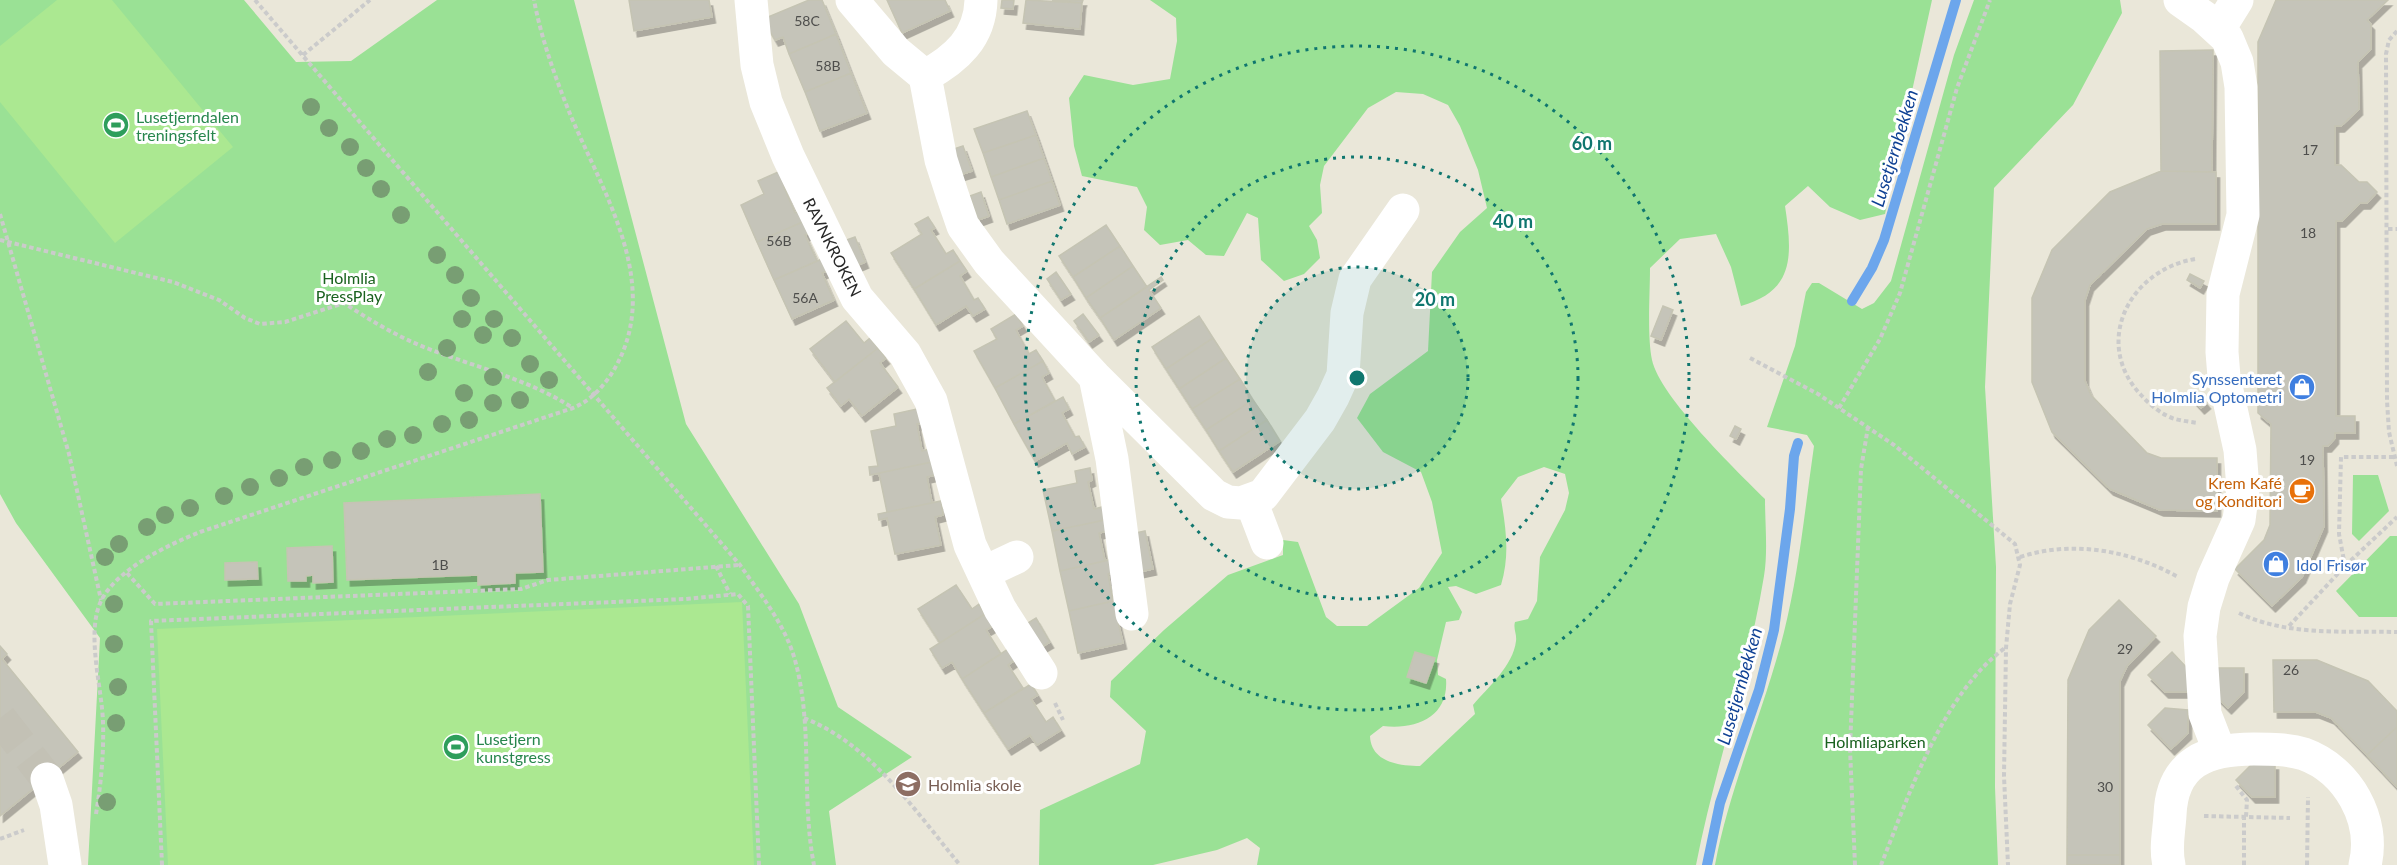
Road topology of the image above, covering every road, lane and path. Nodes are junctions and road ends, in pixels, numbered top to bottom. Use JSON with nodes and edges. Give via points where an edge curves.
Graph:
{"nodes":[{"id":1,"x":255,"y":0,"type":"edge"},
{"id":2,"x":370,"y":0,"type":"edge"},
{"id":3,"x":534,"y":0,"type":"edge"},
{"id":4,"x":751,"y":0,"type":"edge"},
{"id":5,"x":852,"y":0,"type":"edge"},
{"id":6,"x":981,"y":0,"type":"edge"},
{"id":7,"x":1990,"y":0,"type":"edge"},
{"id":8,"x":2181,"y":0,"type":"edge"},
{"id":9,"x":2237,"y":0,"type":"edge"},
{"id":10,"x":2219,"y":30,"type":"junction"},
{"id":11,"x":2397,"y":31,"type":"edge"},
{"id":12,"x":303,"y":55,"type":"junction"},
{"id":13,"x":925,"y":76,"type":"junction"},
{"id":14,"x":1403,"y":210,"type":"dead end"},
{"id":15,"x":0,"y":214,"type":"edge"},
{"id":16,"x":2388,"y":229,"type":"junction"},
{"id":17,"x":2397,"y":229,"type":"edge"},
{"id":18,"x":0,"y":240,"type":"edge"},
{"id":19,"x":9,"y":243,"type":"junction"},
{"id":20,"x":2234,"y":255,"type":"junction"},
{"id":21,"x":1750,"y":358,"type":"dead end"},
{"id":22,"x":1095,"y":377,"type":"junction"},
{"id":23,"x":593,"y":396,"type":"junction"},
{"id":24,"x":573,"y":408,"type":"junction"},
{"id":25,"x":1839,"y":408,"type":"junction"},
{"id":26,"x":2234,"y":425,"type":"junction"},
{"id":27,"x":1868,"y":427,"type":"junction"},
{"id":28,"x":2395,"y":458,"type":"junction"},
{"id":29,"x":2397,"y":466,"type":"edge"},
{"id":30,"x":1251,"y":501,"type":"junction"},
{"id":31,"x":2397,"y":517,"type":"edge"},
{"id":32,"x":1267,"y":543,"type":"dead end"},
{"id":33,"x":1017,"y":557,"type":"dead end"},
{"id":34,"x":740,"y":565,"type":"junction"},
{"id":35,"x":716,"y":566,"type":"junction"},
{"id":36,"x":2345,"y":566,"type":"junction"},
{"id":37,"x":127,"y":573,"type":"junction"},
{"id":38,"x":983,"y":573,"type":"junction"},
{"id":39,"x":730,"y":594,"type":"junction"},
{"id":40,"x":101,"y":600,"type":"junction"},
{"id":41,"x":1132,"y":614,"type":"dead end"},
{"id":42,"x":2288,"y":627,"type":"dead end"},
{"id":43,"x":2006,"y":648,"type":"junction"},
{"id":44,"x":1041,"y":673,"type":"dead end"},
{"id":45,"x":804,"y":718,"type":"junction"},
{"id":46,"x":2219,"y":750,"type":"junction"},
{"id":47,"x":2305,"y":755,"type":"junction"},
{"id":48,"x":47,"y":779,"type":"tunnel mouth"},
{"id":49,"x":2170,"y":815,"type":"junction"},
{"id":50,"x":2244,"y":817,"type":"junction"},
{"id":51,"x":2290,"y":818,"type":"dead end"},
{"id":52,"x":95,"y":819,"type":"dead end"},
{"id":53,"x":64,"y":865,"type":"edge"},
{"id":54,"x":162,"y":865,"type":"edge"},
{"id":55,"x":759,"y":865,"type":"edge"},
{"id":56,"x":814,"y":865,"type":"edge"},
{"id":57,"x":960,"y":865,"type":"edge"},
{"id":58,"x":1855,"y":865,"type":"edge"},
{"id":59,"x":1881,"y":865,"type":"edge"},
{"id":60,"x":2008,"y":865,"type":"edge"},
{"id":61,"x":2169,"y":865,"type":"edge"},
{"id":62,"x":2244,"y":865,"type":"edge"},
{"id":63,"x":2307,"y":865,"type":"edge"},
{"id":64,"x":2366,"y":865,"type":"edge"}],
"edges":[{"from":1,"to":12,"type":"path"},
{"from":2,"to":12,"type":"path"},
{"from":3,"to":23,"type":"path","via":[[543,40],[565,101],[618,221],[630,273],[629,332],[621,358]]},
{"from":4,"to":38,"type":"lane","name":"RAVNKROKEN","via":[[757,65],[783,145],[857,298],[904,354],[931,401],[970,545]]},
{"from":5,"to":13,"type":"lane","via":[[896,52]]},
{"from":6,"to":13,"type":"lane","via":[[968,44],[946,65]]},
{"from":7,"to":25,"type":"path","via":[[1958,88],[1900,293],[1880,339]]},
{"from":8,"to":10,"type":"lane"},
{"from":9,"to":10,"type":"lane"},
{"from":10,"to":20,"type":"lane","via":[[2234,51],[2241,87],[2243,214]]},
{"from":11,"to":16,"type":"path","via":[[2389,40],[2386,54]]},
{"from":12,"to":23,"type":"path"},
{"from":13,"to":22,"type":"lane","via":[[940,160],[963,226],[989,262]]},
{"from":14,"to":30,"type":"lane","via":[[1355,279],[1347,313],[1342,375],[1329,405],[1275,483]]},
{"from":15,"to":19,"type":"path"},
{"from":16,"to":17,"type":"path"},
{"from":16,"to":28,"type":"path","via":[[2387,401]]},
{"from":18,"to":19,"type":"path"},
{"from":19,"to":24,"type":"path","via":[[173,282],[219,300],[260,324],[285,322],[344,303],[395,334],[504,373]]},
{"from":19,"to":40,"type":"path","via":[[69,454]]},
{"from":20,"to":26,"type":"lane","via":[[2223,294],[2222,352]]},
{"from":20,"to":26,"type":"path","via":[[2182,261],[2155,274],[2126,304],[2120,333],[2127,376],[2147,401],[2174,419]]},
{"from":21,"to":25,"type":"path"},
{"from":22,"to":30,"type":"lane","via":[[1214,495],[1228,502]]},
{"from":22,"to":41,"type":"lane","via":[[1112,459]]},
{"from":23,"to":24,"type":"path"},
{"from":23,"to":34,"type":"path"},
{"from":24,"to":37,"type":"path","via":[[200,532],[154,554]]},
{"from":25,"to":27,"type":"path"},
{"from":26,"to":46,"type":"lane","via":[[2243,472],[2239,520],[2213,578],[2201,621],[2202,695]]},
{"from":27,"to":43,"type":"path","via":[[2015,544],[2020,565],[2010,604]]},
{"from":27,"to":58,"type":"path","via":[[1861,469],[1850,749]]},
{"from":28,"to":29,"type":"path"},
{"from":28,"to":36,"type":"path","via":[[2341,457],[2339,534]]},
{"from":30,"to":32,"type":"lane"},
{"from":31,"to":36,"type":"path"},
{"from":33,"to":38,"type":"lane"},
{"from":34,"to":35,"type":"path"},
{"from":34,"to":45,"type":"path","via":[[790,644]]},
{"from":35,"to":37,"type":"path","via":[[548,580],[521,589],[155,604]]},
{"from":35,"to":39,"type":"path"},
{"from":36,"to":42,"type":"path"},
{"from":37,"to":40,"type":"path"},
{"from":38,"to":44,"type":"lane","name":"RAVNKROKEN","via":[[1000,609]]},
{"from":39,"to":54,"type":"path","via":[[152,621]]},
{"from":39,"to":55,"type":"path","via":[[738,594],[748,606]]},
{"from":40,"to":52,"type":"path","via":[[95,641],[103,748]]},
{"from":43,"to":59,"type":"path","via":[[1981,670],[1951,711],[1926,755]]},
{"from":43,"to":60,"type":"path","via":[[2004,776]]},
{"from":45,"to":56,"type":"path"},
{"from":45,"to":57,"type":"path","via":[[838,735],[868,757]]},
{"from":46,"to":47,"type":"lane","via":[[2266,748]]},
{"from":46,"to":49,"type":"lane","via":[[2200,758],[2186,770],[2169,803]]},
{"from":47,"to":63,"type":"path"},
{"from":47,"to":64,"type":"lane","via":[[2332,771],[2354,797],[2366,826]]},
{"from":48,"to":53,"type":"lane","via":[[56,805]]},
{"from":49,"to":50,"type":"path"},
{"from":49,"to":61,"type":"lane"},
{"from":50,"to":51,"type":"path"},
{"from":50,"to":62,"type":"path"}]}
